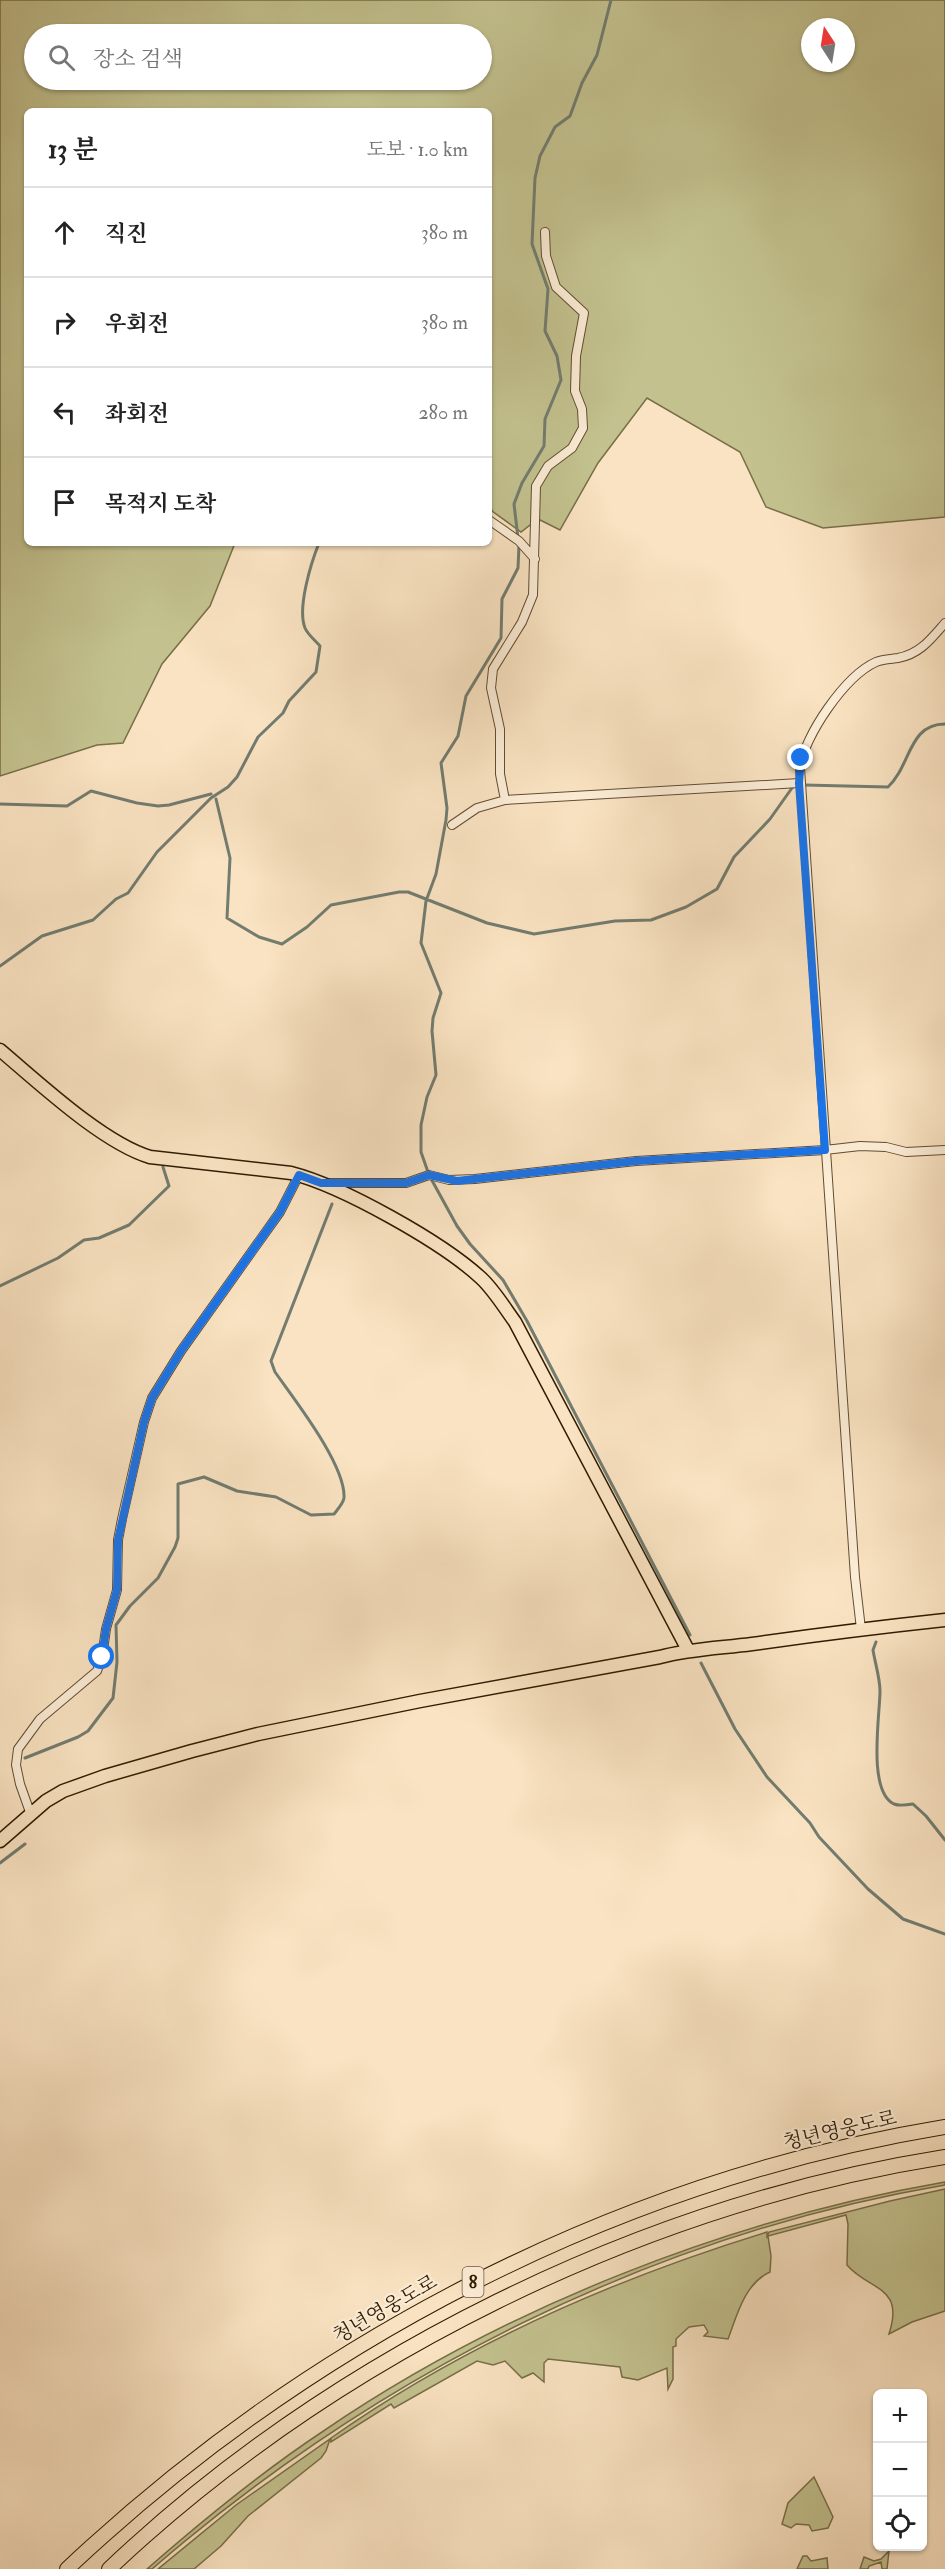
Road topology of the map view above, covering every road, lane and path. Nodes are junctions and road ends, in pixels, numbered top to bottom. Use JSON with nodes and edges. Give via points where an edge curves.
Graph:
{"nodes":[{"id":1,"x":545,"y":232,"type":"dead end"},
{"id":2,"x":492,"y":522,"type":"edge"},
{"id":3,"x":535,"y":559,"type":"junction"},
{"id":4,"x":945,"y":623,"type":"edge"},
{"id":5,"x":799,"y":783,"type":"junction"},
{"id":6,"x":505,"y":800,"type":"junction"},
{"id":7,"x":452,"y":825,"type":"dead end"},
{"id":8,"x":2,"y":1056,"type":"edge"},
{"id":9,"x":825,"y":1150,"type":"junction"},
{"id":10,"x":945,"y":1150,"type":"edge"},
{"id":11,"x":299,"y":1175,"type":"junction"},
{"id":12,"x":321,"y":1183,"type":"junction"},
{"id":13,"x":945,"y":1620,"type":"edge"},
{"id":14,"x":861,"y":1629,"type":"junction"},
{"id":15,"x":688,"y":1650,"type":"junction"},
{"id":16,"x":31,"y":1815,"type":"junction"},
{"id":17,"x":0,"y":1841,"type":"edge"},
{"id":18,"x":945,"y":2127,"type":"edge"},
{"id":19,"x":945,"y":2157,"type":"edge"},
{"id":20,"x":67,"y":2569,"type":"edge"},
{"id":21,"x":109,"y":2569,"type":"edge"}],
"edges":[{"from":1,"to":3,"type":"street","via":[[546,256],[556,287],[584,313],[576,356],[575,392],[584,420],[572,448],[548,466],[536,486]]},
{"from":2,"to":3,"type":"street","via":[[519,541]]},
{"from":3,"to":6,"type":"street","via":[[528,610],[491,678],[500,729],[500,774]]},
{"from":4,"to":5,"type":"street","via":[[917,652],[877,662],[841,692],[805,747]]},
{"from":5,"to":6,"type":"street"},
{"from":5,"to":9,"type":"street"},
{"from":6,"to":7,"type":"street","via":[[477,808]]},
{"from":8,"to":11,"type":"main road","via":[[115,1142],[139,1154]]},
{"from":9,"to":10,"type":"street","via":[[860,1146],[906,1152]]},
{"from":9,"to":12,"type":"street","via":[[636,1161],[457,1181],[429,1175],[406,1183]]},
{"from":9,"to":14,"type":"street"},
{"from":11,"to":12,"type":"main road"},
{"from":11,"to":16,"type":"street","via":[[280,1212],[152,1398],[118,1540],[117,1590],[97,1671],[40,1719],[18,1749],[16,1765]]},
{"from":12,"to":15,"type":"main road","via":[[438,1247],[482,1279],[502,1304]]},
{"from":13,"to":14,"type":"main road"},
{"from":14,"to":15,"type":"main road"},
{"from":15,"to":16,"type":"main road","via":[[224,1742],[74,1786]]},
{"from":16,"to":17,"type":"main road"},
{"from":18,"to":20,"type":"highway","name":"청년영웅도로","number":"8","via":[[854,2145],[704,2187],[558,2242],[487,2275],[418,2311],[285,2392],[162,2485]]},
{"from":19,"to":21,"type":"highway","number":"8","via":[[860,2174],[712,2214],[600,2256],[500,2300],[432,2336],[302,2416],[180,2507]]}]}
